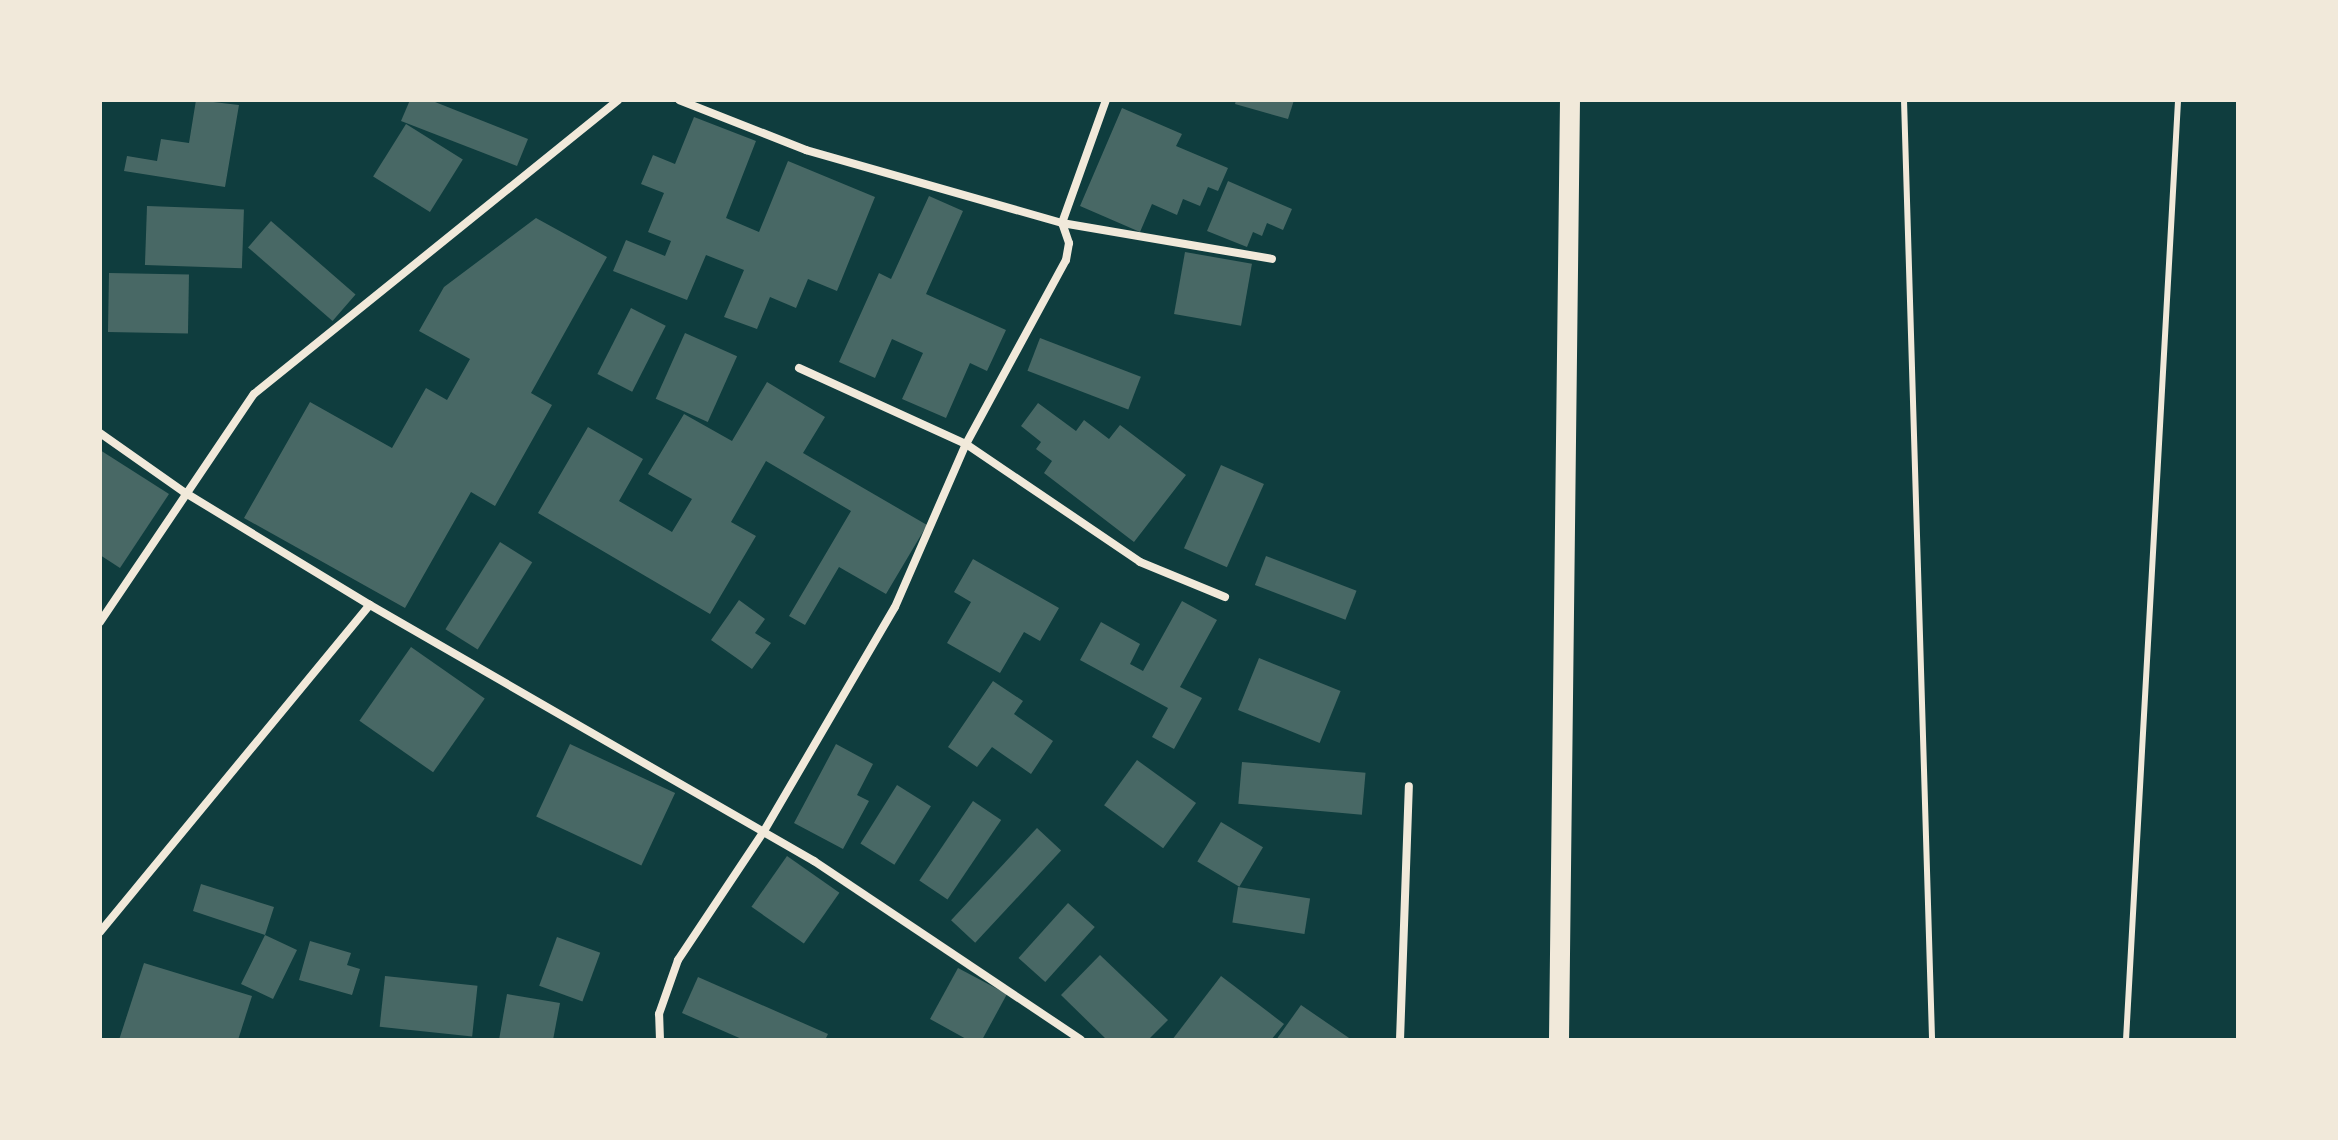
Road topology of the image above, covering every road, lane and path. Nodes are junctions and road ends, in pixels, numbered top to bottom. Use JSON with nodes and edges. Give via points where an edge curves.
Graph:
{"nodes":[{"id":1,"x":618,"y":100,"type":"edge"},
{"id":2,"x":679,"y":100,"type":"edge"},
{"id":3,"x":1106,"y":100,"type":"edge"},
{"id":4,"x":1570,"y":100,"type":"edge"},
{"id":5,"x":1904,"y":100,"type":"edge"},
{"id":6,"x":2178,"y":100,"type":"edge"},
{"id":7,"x":1062,"y":223,"type":"junction"},
{"id":8,"x":1272,"y":259,"type":"dead end"},
{"id":9,"x":799,"y":368,"type":"dead end"},
{"id":10,"x":100,"y":433,"type":"edge"},
{"id":11,"x":966,"y":444,"type":"junction"},
{"id":12,"x":184,"y":492,"type":"junction"},
{"id":13,"x":1225,"y":597,"type":"dead end"},
{"id":14,"x":370,"y":605,"type":"junction"},
{"id":15,"x":100,"y":622,"type":"edge"},
{"id":16,"x":1409,"y":786,"type":"dead end"},
{"id":17,"x":764,"y":831,"type":"junction"},
{"id":18,"x":100,"y":932,"type":"edge"},
{"id":19,"x":660,"y":1040,"type":"edge"},
{"id":20,"x":1081,"y":1040,"type":"edge"},
{"id":21,"x":1400,"y":1040,"type":"edge"},
{"id":22,"x":1559,"y":1040,"type":"edge"},
{"id":23,"x":1932,"y":1040,"type":"edge"},
{"id":24,"x":2126,"y":1040,"type":"edge"}],
"edges":[{"from":1,"to":12,"type":"street","via":[[254,394]]},
{"from":2,"to":7,"type":"street","via":[[806,150]]},
{"from":3,"to":7,"type":"street"},
{"from":4,"to":22,"type":"main road"},
{"from":5,"to":23,"type":"lane"},
{"from":6,"to":24,"type":"lane"},
{"from":7,"to":8,"type":"street"},
{"from":7,"to":11,"type":"street","via":[[1069,243],[1066,260]]},
{"from":9,"to":11,"type":"street"},
{"from":10,"to":12,"type":"street"},
{"from":11,"to":13,"type":"street","via":[[1140,562]]},
{"from":11,"to":17,"type":"street","via":[[895,607]]},
{"from":12,"to":14,"type":"street"},
{"from":12,"to":15,"type":"street"},
{"from":14,"to":17,"type":"street"},
{"from":14,"to":18,"type":"street"},
{"from":16,"to":21,"type":"street"},
{"from":17,"to":19,"type":"street","via":[[678,960],[659,1014]]},
{"from":17,"to":20,"type":"street"}]}
